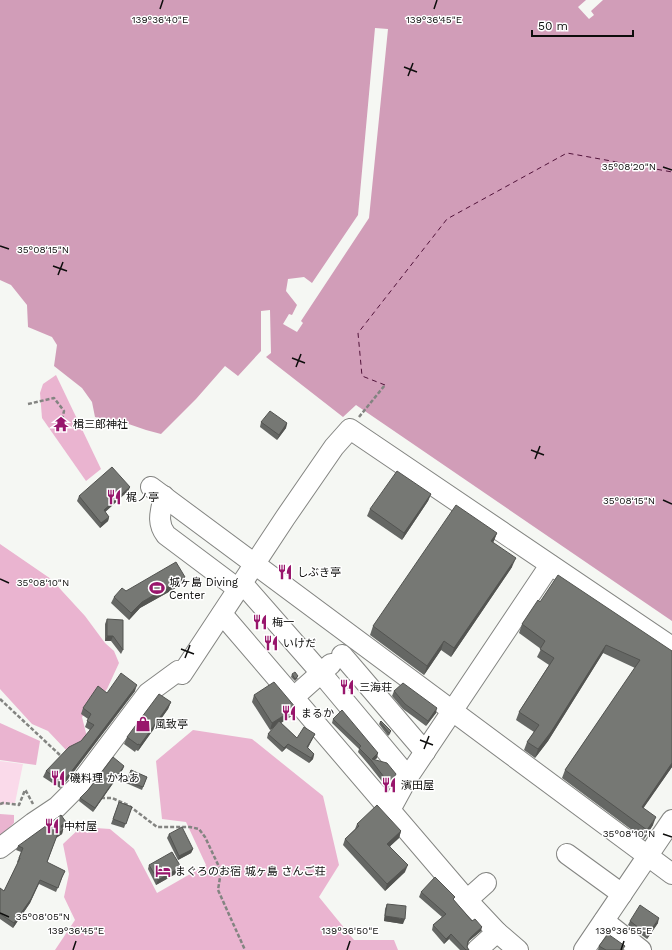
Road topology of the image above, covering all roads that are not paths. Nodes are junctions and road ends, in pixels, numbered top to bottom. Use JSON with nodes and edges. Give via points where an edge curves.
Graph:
{"nodes":[{"id":1,"x":255,"y":564,"type":"junction"},
{"id":2,"x":550,"y":565,"type":"junction"},
{"id":3,"x":240,"y":586,"type":"junction"},
{"id":4,"x":222,"y":614,"type":"junction"},
{"id":5,"x":359,"y":641,"type":"junction"},
{"id":6,"x":672,"y":647,"type":"edge"},
{"id":7,"x":342,"y":655,"type":"junction"},
{"id":8,"x":321,"y":673,"type":"junction"},
{"id":9,"x":294,"y":697,"type":"junction"},
{"id":10,"x":452,"y":710,"type":"junction"},
{"id":11,"x":425,"y":752,"type":"junction"},
{"id":12,"x":408,"y":777,"type":"junction"},
{"id":13,"x":390,"y":810,"type":"junction"},
{"id":14,"x":672,"y":820,"type":"edge"},
{"id":15,"x":0,"y":848,"type":"edge"},
{"id":16,"x":567,"y":854,"type":"dead end"},
{"id":17,"x":648,"y":856,"type":"junction"},
{"id":18,"x":672,"y":874,"type":"edge"},
{"id":19,"x":486,"y":883,"type":"dead end"},
{"id":20,"x":622,"y":894,"type":"junction"},
{"id":21,"x":467,"y":900,"type":"junction"},
{"id":22,"x":604,"y":921,"type":"junction"},
{"id":23,"x":497,"y":932,"type":"junction"},
{"id":24,"x":477,"y":950,"type":"edge"},
{"id":25,"x":518,"y":950,"type":"edge"},
{"id":26,"x":584,"y":950,"type":"edge"},
{"id":27,"x":641,"y":950,"type":"edge"}],
"edges":[{"from":1,"to":2,"type":"street","via":[[334,447],[350,429]]},
{"from":1,"to":3,"type":"street"},
{"from":1,"to":3,"type":"street","via":[[158,492],[160,524],[166,535],[214,572]]},
{"from":1,"to":5,"type":"street"},
{"from":2,"to":6,"type":"street"},
{"from":2,"to":10,"type":"street"},
{"from":3,"to":4,"type":"street"},
{"from":3,"to":8,"type":"street"},
{"from":4,"to":9,"type":"street"},
{"from":4,"to":15,"type":"street","via":[[182,674],[178,671],[148,692],[78,786],[57,807]]},
{"from":5,"to":7,"type":"street"},
{"from":5,"to":10,"type":"street"},
{"from":7,"to":8,"type":"street"},
{"from":7,"to":11,"type":"street"},
{"from":8,"to":9,"type":"street"},
{"from":8,"to":12,"type":"street"},
{"from":9,"to":13,"type":"street"},
{"from":10,"to":11,"type":"street"},
{"from":10,"to":17,"type":"street"},
{"from":11,"to":12,"type":"street"},
{"from":12,"to":13,"type":"street"},
{"from":13,"to":21,"type":"street"},
{"from":14,"to":17,"type":"street"},
{"from":16,"to":20,"type":"street"},
{"from":17,"to":18,"type":"street"},
{"from":17,"to":20,"type":"street"},
{"from":19,"to":21,"type":"street"},
{"from":20,"to":22,"type":"street"},
{"from":21,"to":23,"type":"street"},
{"from":22,"to":26,"type":"street"},
{"from":22,"to":27,"type":"street"},
{"from":23,"to":24,"type":"street"},
{"from":23,"to":25,"type":"street"}]}
